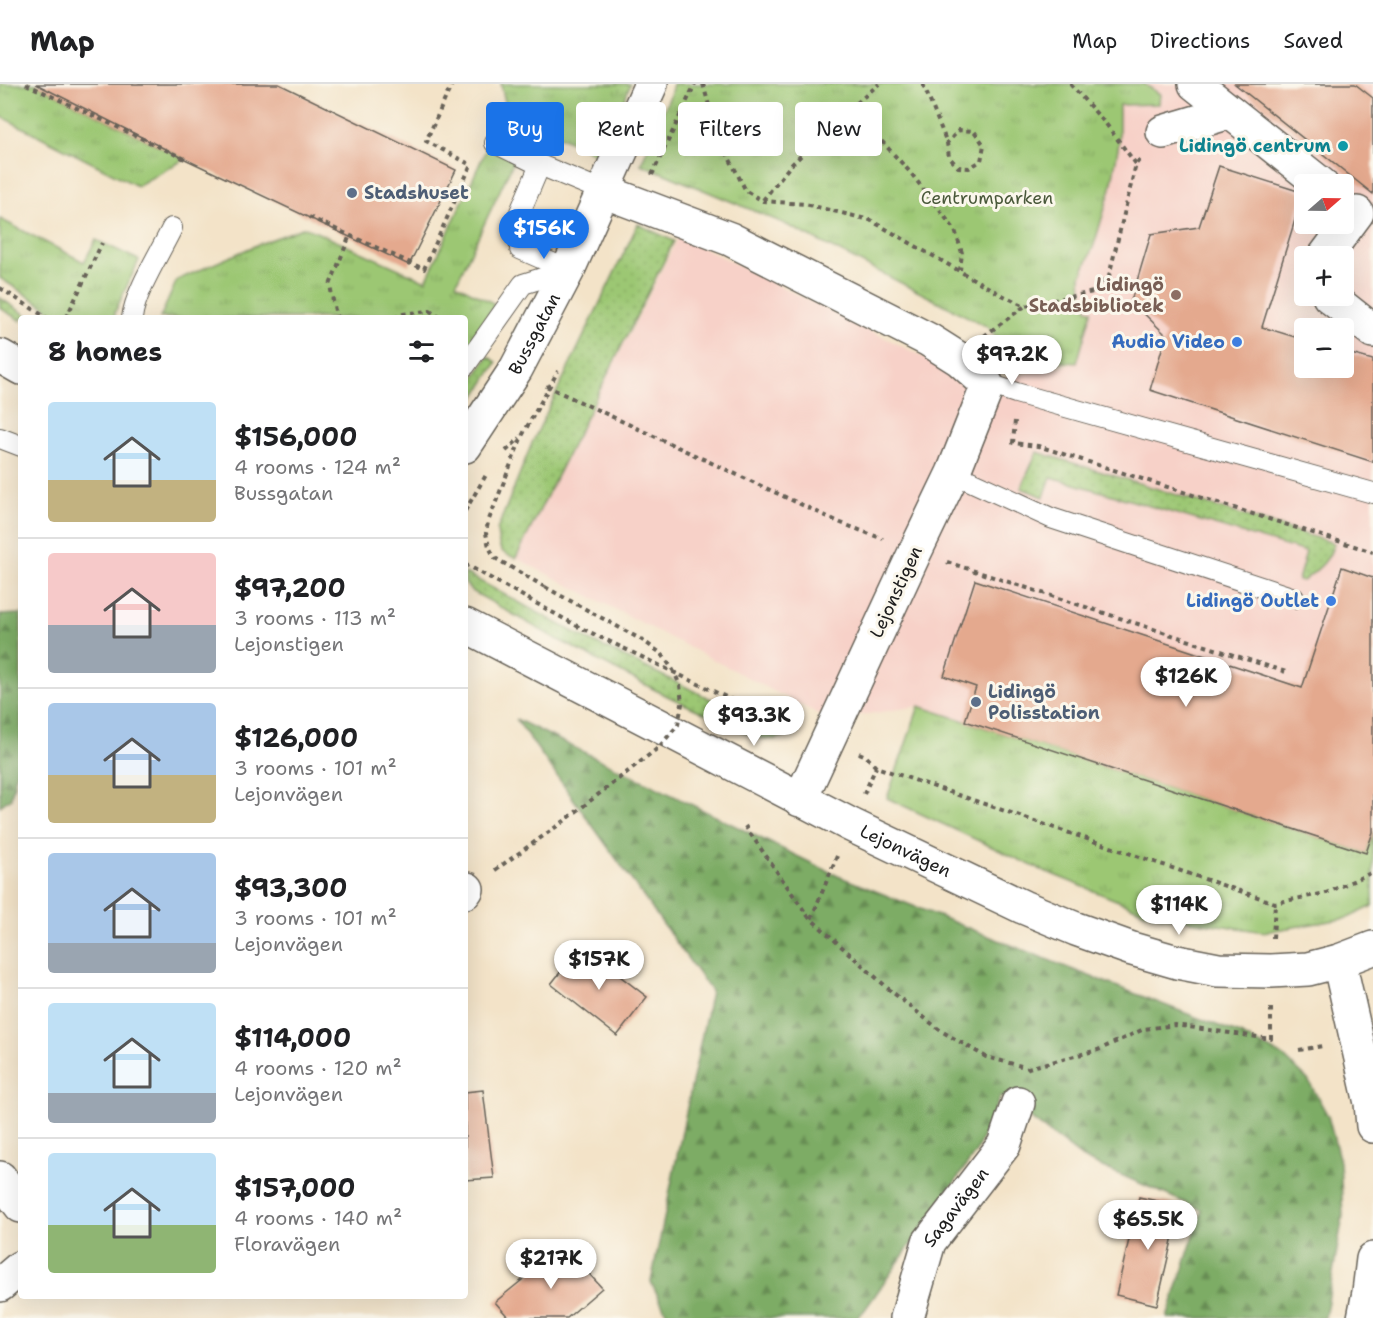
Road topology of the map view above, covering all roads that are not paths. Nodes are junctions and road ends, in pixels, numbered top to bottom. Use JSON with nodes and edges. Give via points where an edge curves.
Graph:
{"nodes":[{"id":1,"x":651,"y":84,"type":"edge"},
{"id":2,"x":1196,"y":84,"type":"edge"},
{"id":3,"x":1230,"y":112,"type":"junction"},
{"id":4,"x":1163,"y":132,"type":"dead end"},
{"id":5,"x":522,"y":156,"type":"edge"},
{"id":6,"x":540,"y":165,"type":"junction"},
{"id":7,"x":1308,"y":174,"type":"edge"},
{"id":8,"x":603,"y":191,"type":"junction"},
{"id":9,"x":1358,"y":214,"type":"edge"},
{"id":10,"x":172,"y":228,"type":"dead end"},
{"id":11,"x":1333,"y":246,"type":"edge"},
{"id":12,"x":568,"y":270,"type":"junction"},
{"id":13,"x":1342,"y":306,"type":"edge"},
{"id":14,"x":132,"y":315,"type":"edge"},
{"id":15,"x":1373,"y":331,"type":"edge"},
{"id":16,"x":0,"y":356,"type":"edge"},
{"id":17,"x":468,"y":362,"type":"edge"},
{"id":18,"x":18,"y":366,"type":"edge"},
{"id":19,"x":986,"y":383,"type":"junction"},
{"id":20,"x":0,"y":438,"type":"edge"},
{"id":21,"x":468,"y":441,"type":"edge"},
{"id":22,"x":18,"y":445,"type":"edge"},
{"id":23,"x":953,"y":473,"type":"junction"},
{"id":24,"x":1373,"y":493,"type":"edge"},
{"id":25,"x":1294,"y":598,"type":"dead end"},
{"id":26,"x":468,"y":627,"type":"edge"},
{"id":27,"x":800,"y":800,"type":"junction"},
{"id":28,"x":1373,"y":948,"type":"edge"},
{"id":29,"x":1339,"y":961,"type":"junction"},
{"id":30,"x":1018,"y":1103,"type":"road end"},
{"id":31,"x":1373,"y":1126,"type":"edge"},
{"id":32,"x":0,"y":1178,"type":"edge"},
{"id":33,"x":18,"y":1202,"type":"edge"},
{"id":34,"x":1373,"y":1259,"type":"edge"},
{"id":35,"x":18,"y":1270,"type":"edge"},
{"id":36,"x":0,"y":1285,"type":"edge"},
{"id":37,"x":907,"y":1318,"type":"edge"},
{"id":38,"x":1364,"y":1318,"type":"edge"}],
"edges":[{"from":1,"to":8,"type":"street","name":"Bussgatan"},
{"from":2,"to":3,"type":"street"},
{"from":3,"to":4,"type":"street"},
{"from":3,"to":7,"type":"street"},
{"from":5,"to":6,"type":"lane"},
{"from":6,"to":8,"type":"lane"},
{"from":6,"to":12,"type":"lane","via":[[520,212],[520,249]]},
{"from":8,"to":12,"type":"street","name":"Bussgatan"},
{"from":8,"to":19,"type":"street","via":[[730,239],[929,340]]},
{"from":9,"to":11,"type":"street"},
{"from":10,"to":14,"type":"lane"},
{"from":12,"to":17,"type":"lane","via":[[523,284]]},
{"from":12,"to":21,"type":"street","name":"Bussgatan","via":[[516,369]]},
{"from":13,"to":15,"type":"street"},
{"from":16,"to":18,"type":"street"},
{"from":19,"to":23,"type":"street","name":"Lejonstigen"},
{"from":19,"to":24,"type":"lane"},
{"from":20,"to":22,"type":"lane"},
{"from":23,"to":25,"type":"lane","via":[[1051,518]]},
{"from":23,"to":27,"type":"street","name":"Lejonstigen"},
{"from":26,"to":27,"type":"street","name":"Lejonvägen"},
{"from":27,"to":29,"type":"street","name":"Lejonvägen","via":[[1023,907],[1132,949],[1218,970],[1308,969]]},
{"from":28,"to":29,"type":"street","name":"Lejonvägen"},
{"from":29,"to":31,"type":"street"},
{"from":30,"to":37,"type":"street","name":"Sagavägen","via":[[1004,1145],[928,1242]]},
{"from":32,"to":33,"type":"street"},
{"from":34,"to":38,"type":"street"},
{"from":35,"to":36,"type":"street"}]}
